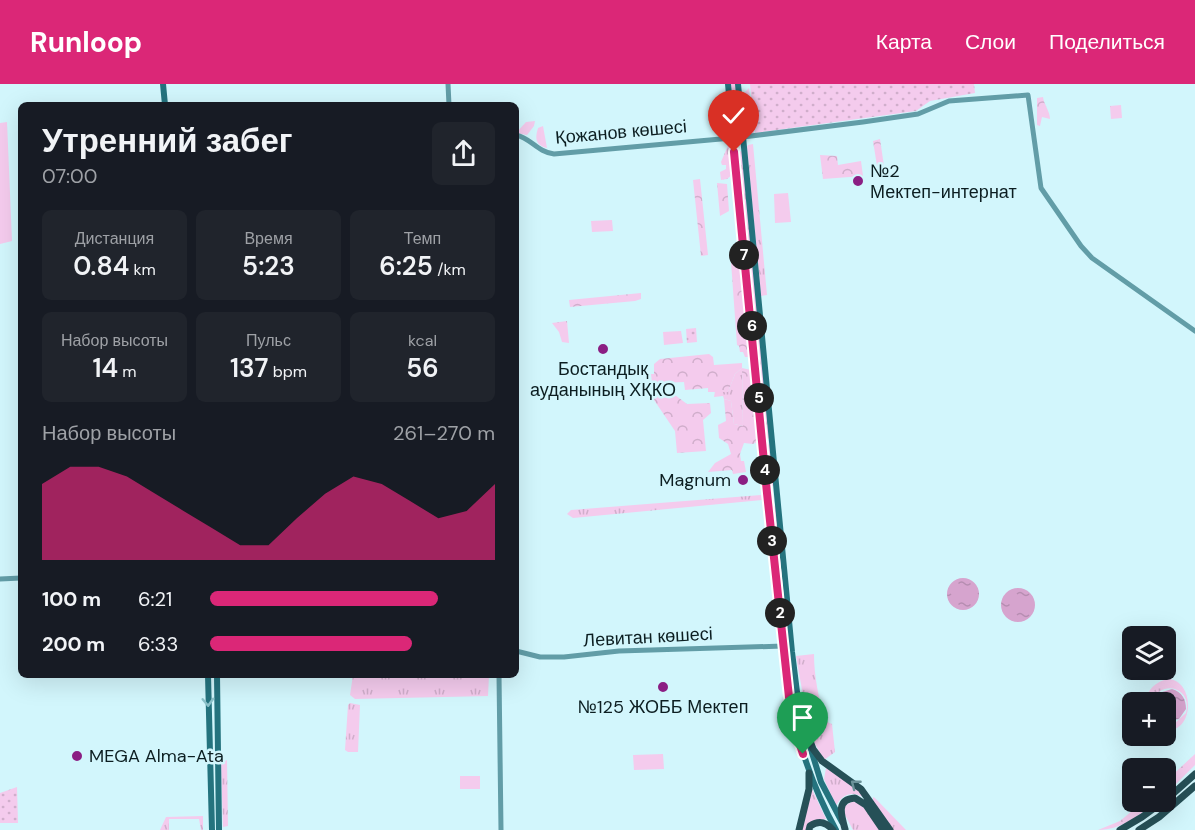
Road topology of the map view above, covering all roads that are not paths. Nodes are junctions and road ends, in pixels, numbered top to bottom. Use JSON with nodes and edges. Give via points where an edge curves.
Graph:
{"nodes":[{"id":1,"x":163,"y":84,"type":"edge"},
{"id":2,"x":448,"y":84,"type":"edge"},
{"id":3,"x":728,"y":84,"type":"edge"},
{"id":4,"x":738,"y":84,"type":"edge"},
{"id":5,"x":165,"y":102,"type":"edge"},
{"id":6,"x":449,"y":102,"type":"edge"},
{"id":7,"x":519,"y":136,"type":"edge"},
{"id":8,"x":743,"y":137,"type":"junction"},
{"id":9,"x":733,"y":138,"type":"junction"},
{"id":10,"x":1195,"y":331,"type":"edge"},
{"id":11,"x":763,"y":441,"type":"junction"},
{"id":12,"x":772,"y":441,"type":"junction"},
{"id":13,"x":18,"y":578,"type":"edge"},
{"id":14,"x":0,"y":579,"type":"edge"},
{"id":15,"x":783,"y":646,"type":"junction"},
{"id":16,"x":519,"y":652,"type":"edge"},
{"id":17,"x":208,"y":678,"type":"edge"},
{"id":18,"x":217,"y":678,"type":"edge"},
{"id":19,"x":499,"y":678,"type":"edge"},
{"id":20,"x":804,"y":725,"type":"junction"},
{"id":21,"x":809,"y":773,"type":"junction"},
{"id":22,"x":1195,"y":774,"type":"edge"},
{"id":23,"x":1195,"y":786,"type":"edge"},
{"id":24,"x":1176,"y":790,"type":"edge"},
{"id":25,"x":1149,"y":812,"type":"edge"},
{"id":26,"x":846,"y":829,"type":"edge"},
{"id":27,"x":212,"y":830,"type":"edge"},
{"id":28,"x":219,"y":830,"type":"edge"},
{"id":29,"x":501,"y":830,"type":"edge"},
{"id":30,"x":799,"y":830,"type":"edge"},
{"id":31,"x":809,"y":830,"type":"edge"},
{"id":32,"x":834,"y":830,"type":"edge"},
{"id":33,"x":883,"y":830,"type":"edge"},
{"id":34,"x":890,"y":830,"type":"edge"},
{"id":35,"x":1120,"y":830,"type":"edge"},
{"id":36,"x":1139,"y":830,"type":"edge"}],
"edges":[{"from":1,"to":5,"type":"main road"},
{"from":2,"to":6,"type":"street"},
{"from":3,"to":9,"type":"main road"},
{"from":4,"to":8,"type":"main road"},
{"from":7,"to":9,"type":"street","name":"Қожанов көшесі","via":[[554,154]]},
{"from":8,"to":9,"type":"street","name":"Қожанов көшесі"},
{"from":8,"to":10,"type":"street","via":[[918,114],[949,101],[1028,95],[1041,188],[1081,246],[1092,258]]},
{"from":8,"to":12,"type":"main road"},
{"from":9,"to":11,"type":"main road"},
{"from":11,"to":12,"type":"main road"},
{"from":11,"to":15,"type":"main road"},
{"from":12,"to":20,"type":"main road","via":[[792,652]]},
{"from":13,"to":14,"type":"street"},
{"from":15,"to":16,"type":"street","name":"Левитан көшесі","via":[[618,651],[564,657]]},
{"from":15,"to":21,"type":"main road","via":[[794,726]]},
{"from":17,"to":27,"type":"main road","one_way":true},
{"from":18,"to":28,"type":"main road"},
{"from":19,"to":29,"type":"street"},
{"from":20,"to":26,"type":"main road","via":[[816,771]]},
{"from":34,"to":20,"type":"main road","one_way":true,"via":[[861,789],[822,761]]},
{"from":21,"to":30,"type":"main road"},
{"from":21,"to":32,"type":"main road"},
{"from":22,"to":24,"type":"main road"},
{"from":23,"to":36,"type":"main road"},
{"from":25,"to":35,"type":"main road"},
{"from":26,"to":33,"type":"main road","via":[[841,806],[855,798],[866,805]]},
{"from":31,"to":32,"type":"main road","via":[[820,822]]}]}
